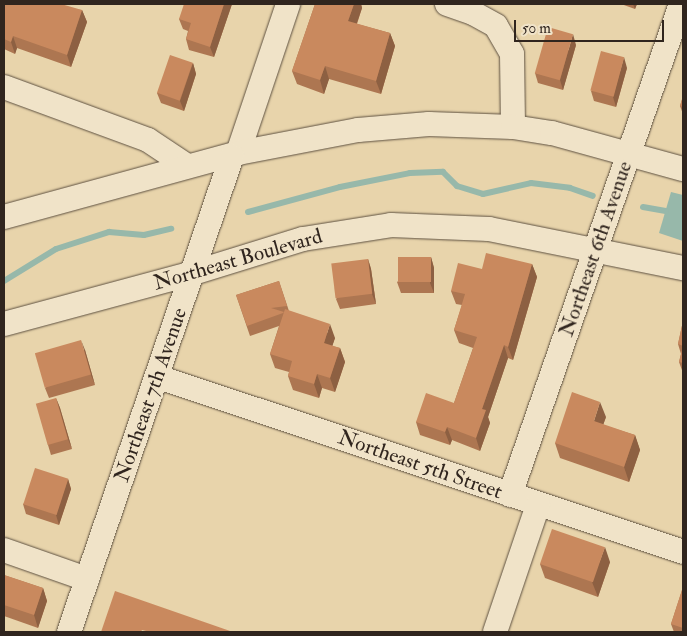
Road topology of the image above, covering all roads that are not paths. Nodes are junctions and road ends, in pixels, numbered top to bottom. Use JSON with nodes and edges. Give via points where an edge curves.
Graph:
{"nodes":[{"id":1,"x":288,"y":4,"type":"edge"},
{"id":2,"x":447,"y":4,"type":"edge"},
{"id":3,"x":681,"y":4,"type":"edge"},
{"id":4,"x":4,"y":88,"type":"edge"},
{"id":5,"x":512,"y":127,"type":"junction"},
{"id":6,"x":235,"y":155,"type":"junction"},
{"id":7,"x":628,"y":156,"type":"junction"},
{"id":8,"x":187,"y":166,"type":"junction"},
{"id":9,"x":683,"y":169,"type":"edge"},
{"id":10,"x":4,"y":217,"type":"edge"},
{"id":11,"x":596,"y":250,"type":"junction"},
{"id":12,"x":683,"y":268,"type":"edge"},
{"id":13,"x":193,"y":273,"type":"junction"},
{"id":14,"x":4,"y":324,"type":"edge"},
{"id":15,"x":158,"y":377,"type":"junction"},
{"id":16,"x":510,"y":495,"type":"junction"},
{"id":17,"x":538,"y":505,"type":"junction"},
{"id":18,"x":4,"y":550,"type":"edge"},
{"id":19,"x":683,"y":552,"type":"edge"},
{"id":20,"x":87,"y":580,"type":"junction"},
{"id":21,"x":69,"y":632,"type":"edge"},
{"id":22,"x":496,"y":632,"type":"edge"}],
"edges":[{"from":1,"to":6,"type":"street","name":"Northeast 7th Avenue"},
{"from":2,"to":5,"type":"street","via":[[473,12],[496,26],[512,54]]},
{"from":3,"to":7,"type":"street","name":"Northeast 6th Avenue"},
{"from":4,"to":8,"type":"street","via":[[148,140]]},
{"from":5,"to":6,"type":"street","via":[[429,124],[358,130]]},
{"from":5,"to":7,"type":"street","via":[[552,133]]},
{"from":6,"to":8,"type":"street"},
{"from":6,"to":13,"type":"street","name":"Northeast 7th Avenue"},
{"from":7,"to":9,"type":"street"},
{"from":7,"to":11,"type":"street","name":"Northeast 6th Avenue"},
{"from":8,"to":10,"type":"street"},
{"from":11,"to":12,"type":"street","name":"Northeast Boulevard"},
{"from":11,"to":13,"type":"street","name":"Northeast Boulevard","via":[[489,230],[391,225],[303,239]]},
{"from":11,"to":16,"type":"street","name":"Northeast 6th Avenue"},
{"from":13,"to":14,"type":"street","name":"Northeast Boulevard"},
{"from":13,"to":15,"type":"street","name":"Northeast 7th Avenue"},
{"from":15,"to":16,"type":"street","name":"Northeast 5th Street"},
{"from":15,"to":20,"type":"street","name":"Northeast 7th Avenue"},
{"from":16,"to":17,"type":"street","name":"Northeast 5th Street"},
{"from":17,"to":19,"type":"street","name":"Northeast 5th Street"},
{"from":17,"to":22,"type":"street"},
{"from":18,"to":20,"type":"street"},
{"from":20,"to":21,"type":"street","name":"Northeast 7th Avenue"}]}
